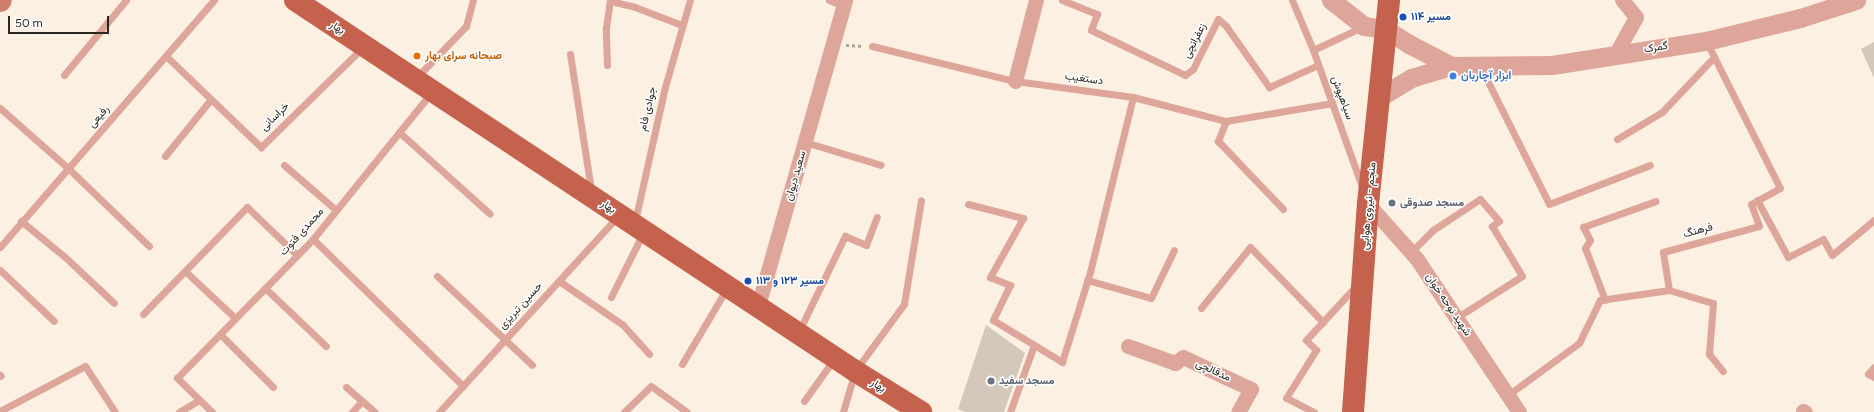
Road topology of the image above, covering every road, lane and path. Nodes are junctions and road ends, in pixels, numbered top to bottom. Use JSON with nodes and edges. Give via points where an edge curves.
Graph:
{"nodes":[{"id":1,"x":126,"y":0,"type":"edge"},
{"id":2,"x":214,"y":0,"type":"edge"},
{"id":3,"x":295,"y":0,"type":"edge"},
{"id":4,"x":473,"y":0,"type":"edge"},
{"id":5,"x":690,"y":0,"type":"edge"},
{"id":6,"x":829,"y":0,"type":"edge"},
{"id":7,"x":1036,"y":0,"type":"edge"},
{"id":8,"x":1062,"y":0,"type":"edge"},
{"id":9,"x":1292,"y":0,"type":"edge"},
{"id":10,"x":1331,"y":0,"type":"edge"},
{"id":11,"x":1622,"y":0,"type":"edge"},
{"id":12,"x":1856,"y":0,"type":"edge"},
{"id":13,"x":1390,"y":1,"type":"edge"},
{"id":14,"x":844,"y":3,"type":"edge"},
{"id":15,"x":636,"y":4,"type":"edge"},
{"id":16,"x":1829,"y":4,"type":"edge"},
{"id":17,"x":682,"y":25,"type":"junction"},
{"id":18,"x":1364,"y":26,"type":"junction"},
{"id":19,"x":1385,"y":29,"type":"junction"},
{"id":20,"x":832,"y":44,"type":"junction"},
{"id":21,"x":364,"y":45,"type":"junction"},
{"id":22,"x":872,"y":46,"type":"joint"},
{"id":23,"x":1710,"y":49,"type":"junction"},
{"id":24,"x":1313,"y":50,"type":"junction"},
{"id":25,"x":570,"y":54,"type":"dead end"},
{"id":26,"x":1615,"y":55,"type":"junction"},
{"id":27,"x":166,"y":56,"type":"junction"},
{"id":28,"x":607,"y":65,"type":"dead end"},
{"id":29,"x":1318,"y":65,"type":"junction"},
{"id":30,"x":1451,"y":66,"type":"junction"},
{"id":31,"x":1480,"y":66,"type":"junction"},
{"id":32,"x":64,"y":75,"type":"dead end"},
{"id":33,"x":414,"y":79,"type":"junction"},
{"id":34,"x":1015,"y":80,"type":"junction"},
{"id":35,"x":433,"y":91,"type":"junction"},
{"id":36,"x":1134,"y":97,"type":"junction"},
{"id":37,"x":1378,"y":98,"type":"junction"},
{"id":38,"x":211,"y":99,"type":"junction"},
{"id":39,"x":1332,"y":103,"type":"junction"},
{"id":40,"x":0,"y":108,"type":"edge"},
{"id":41,"x":1226,"y":121,"type":"junction"},
{"id":42,"x":399,"y":132,"type":"junction"},
{"id":43,"x":1617,"y":139,"type":"dead end"},
{"id":44,"x":805,"y":142,"type":"junction"},
{"id":45,"x":165,"y":156,"type":"dead end"},
{"id":46,"x":284,"y":165,"type":"dead end"},
{"id":47,"x":881,"y":165,"type":"dead end"},
{"id":48,"x":1650,"y":165,"type":"dead end"},
{"id":49,"x":69,"y":169,"type":"junction"},
{"id":50,"x":592,"y":196,"type":"junction"},
{"id":51,"x":921,"y":200,"type":"dead end"},
{"id":52,"x":1757,"y":200,"type":"junction"},
{"id":53,"x":1656,"y":201,"type":"dead end"},
{"id":54,"x":968,"y":204,"type":"dead end"},
{"id":55,"x":1368,"y":204,"type":"junction"},
{"id":56,"x":1283,"y":208,"type":"dead end"},
{"id":57,"x":336,"y":210,"type":"junction"},
{"id":58,"x":490,"y":214,"type":"dead end"},
{"id":59,"x":877,"y":217,"type":"dead end"},
{"id":60,"x":1874,"y":220,"type":"edge"},
{"id":61,"x":21,"y":221,"type":"junction"},
{"id":62,"x":633,"y":223,"type":"junction"},
{"id":63,"x":312,"y":239,"type":"junction"},
{"id":64,"x":150,"y":246,"type":"dead end"},
{"id":65,"x":0,"y":248,"type":"edge"},
{"id":66,"x":1174,"y":250,"type":"dead end"},
{"id":67,"x":1411,"y":252,"type":"junction"},
{"id":68,"x":297,"y":255,"type":"junction"},
{"id":69,"x":0,"y":270,"type":"edge"},
{"id":70,"x":185,"y":271,"type":"junction"},
{"id":71,"x":437,"y":276,"type":"dead end"},
{"id":72,"x":1363,"y":279,"type":"junction"},
{"id":73,"x":1088,"y":280,"type":"junction"},
{"id":74,"x":559,"y":281,"type":"junction"},
{"id":75,"x":728,"y":286,"type":"junction"},
{"id":76,"x":265,"y":288,"type":"junction"},
{"id":77,"x":1669,"y":290,"type":"junction"},
{"id":78,"x":611,"y":297,"type":"dead end"},
{"id":79,"x":1605,"y":300,"type":"junction"},
{"id":80,"x":114,"y":303,"type":"dead end"},
{"id":81,"x":758,"y":306,"type":"junction"},
{"id":82,"x":1201,"y":308,"type":"dead end"},
{"id":83,"x":143,"y":314,"type":"dead end"},
{"id":84,"x":236,"y":318,"type":"junction"},
{"id":85,"x":1456,"y":318,"type":"junction"},
{"id":86,"x":54,"y":321,"type":"dead end"},
{"id":87,"x":1323,"y":322,"type":"junction"},
{"id":88,"x":798,"y":333,"type":"junction"},
{"id":89,"x":220,"y":334,"type":"junction"},
{"id":90,"x":506,"y":339,"type":"junction"},
{"id":91,"x":1034,"y":345,"type":"junction"},
{"id":92,"x":326,"y":346,"type":"dead end"},
{"id":93,"x":1128,"y":346,"type":"dead end"},
{"id":94,"x":649,"y":354,"type":"dead end"},
{"id":95,"x":835,"y":358,"type":"junction"},
{"id":96,"x":682,"y":364,"type":"dead end"},
{"id":97,"x":532,"y":365,"type":"dead end"},
{"id":98,"x":1874,"y":367,"type":"edge"},
{"id":99,"x":855,"y":371,"type":"junction"},
{"id":100,"x":1723,"y":371,"type":"dead end"},
{"id":101,"x":1874,"y":377,"type":"edge"},
{"id":102,"x":463,"y":386,"type":"junction"},
{"id":103,"x":273,"y":387,"type":"dead end"},
{"id":104,"x":346,"y":387,"type":"dead end"},
{"id":105,"x":1508,"y":395,"type":"junction"},
{"id":106,"x":199,"y":400,"type":"junction"},
{"id":107,"x":362,"y":401,"type":"junction"},
{"id":108,"x":804,"y":401,"type":"dead end"},
{"id":109,"x":0,"y":411,"type":"edge"},
{"id":110,"x":115,"y":412,"type":"edge"},
{"id":111,"x":179,"y":412,"type":"edge"},
{"id":112,"x":212,"y":412,"type":"edge"},
{"id":113,"x":352,"y":412,"type":"edge"},
{"id":114,"x":375,"y":412,"type":"edge"},
{"id":115,"x":439,"y":412,"type":"edge"},
{"id":116,"x":624,"y":412,"type":"edge"},
{"id":117,"x":686,"y":412,"type":"edge"},
{"id":118,"x":843,"y":412,"type":"edge"},
{"id":119,"x":921,"y":412,"type":"edge"},
{"id":120,"x":1010,"y":412,"type":"edge"},
{"id":121,"x":1238,"y":412,"type":"edge"},
{"id":122,"x":1314,"y":412,"type":"edge"},
{"id":123,"x":1353,"y":412,"type":"edge"},
{"id":124,"x":1520,"y":412,"type":"edge"}],
"edges":[{"from":1,"to":32,"type":"lane"},
{"from":2,"to":27,"type":"lane","name":"رفیعی"},
{"from":3,"to":21,"type":"main road","name":"بهار"},
{"from":4,"to":33,"type":"lane","via":[[466,26]]},
{"from":5,"to":17,"type":"lane","name":"جوادی فام"},
{"from":6,"to":14,"type":"lane"},
{"from":7,"to":34,"type":"street"},
{"from":8,"to":29,"type":"lane","name":"زعفرانچی","via":[[1097,14],[1092,30],[1185,75],[1193,69],[1218,19],[1226,26],[1269,87]]},
{"from":9,"to":24,"type":"lane","name":"سیاهپوش"},
{"from":10,"to":18,"type":"street"},
{"from":11,"to":26,"type":"street","via":[[1636,17]]},
{"from":12,"to":16,"type":"street","name":"گمرک"},
{"from":13,"to":19,"type":"main road","name":"منجم - نیروی هوایی"},
{"from":14,"to":20,"type":"street","name":"سعید دیوان"},
{"from":15,"to":17,"type":"lane"},
{"from":15,"to":28,"type":"lane","via":[[610,1],[606,28]]},
{"from":16,"to":23,"type":"street","name":"گمرک","via":[[1800,18]]},
{"from":17,"to":62,"type":"lane","name":"جوادی فام","via":[[664,87]]},
{"from":18,"to":19,"type":"street"},
{"from":18,"to":24,"type":"lane"},
{"from":19,"to":30,"type":"street","name":"گمرک"},
{"from":19,"to":37,"type":"main road","name":"منجم - نیروی هوایی"},
{"from":20,"to":22,"type":"path"},
{"from":20,"to":44,"type":"street","name":"سعید دیوان"},
{"from":21,"to":33,"type":"main road","name":"بهار"},
{"from":21,"to":38,"type":"lane","name":"خراسانی","via":[[261,147]]},
{"from":22,"to":34,"type":"lane","name":"دستغیب"},
{"from":23,"to":26,"type":"street","name":"گمرک"},
{"from":23,"to":43,"type":"lane","via":[[1662,112]]},
{"from":23,"to":52,"type":"lane","via":[[1780,188]]},
{"from":24,"to":29,"type":"lane","name":"سیاهپوش"},
{"from":25,"to":50,"type":"lane"},
{"from":26,"to":31,"type":"street","name":"گمرک","via":[[1552,66]]},
{"from":27,"to":38,"type":"lane","name":"خراسانی"},
{"from":27,"to":49,"type":"lane","name":"رفیعی"},
{"from":29,"to":39,"type":"lane","name":"سیاهپوش"},
{"from":30,"to":31,"type":"street","name":"گمرک"},
{"from":30,"to":37,"type":"street","name":"گمرک","via":[[1411,78]]},
{"from":31,"to":48,"type":"lane","via":[[1549,204]]},
{"from":33,"to":35,"type":"main road","name":"بهار"},
{"from":34,"to":36,"type":"lane","name":"دستغیب"},
{"from":35,"to":42,"type":"lane","name":"محمدی فتوت"},
{"from":35,"to":50,"type":"main road","name":"بهار"},
{"from":36,"to":41,"type":"lane","name":"دستغیب"},
{"from":36,"to":73,"type":"lane"},
{"from":37,"to":55,"type":"main road","name":"منجم - نیروی هوایی"},
{"from":38,"to":45,"type":"lane"},
{"from":39,"to":41,"type":"lane","name":"دستغیب"},
{"from":39,"to":55,"type":"lane","name":"سیاهپوش"},
{"from":40,"to":49,"type":"lane"},
{"from":41,"to":56,"type":"lane","via":[[1218,141]]},
{"from":42,"to":57,"type":"lane","name":"محمدی فتوت"},
{"from":42,"to":58,"type":"lane"},
{"from":44,"to":47,"type":"lane"},
{"from":44,"to":81,"type":"street","name":"سعید دیوان"},
{"from":46,"to":57,"type":"lane"},
{"from":49,"to":61,"type":"lane","name":"رفیعی"},
{"from":49,"to":64,"type":"lane"},
{"from":50,"to":62,"type":"main road","name":"بهار"},
{"from":51,"to":99,"type":"lane","via":[[904,304]]},
{"from":52,"to":60,"type":"lane","via":[[1788,257],[1823,240],[1832,255]]},
{"from":52,"to":77,"type":"lane","name":"فرهنگ","via":[[1750,204],[1759,226],[1663,252]]},
{"from":53,"to":79,"type":"lane","via":[[1583,227],[1590,240],[1584,248]]},
{"from":54,"to":91,"type":"lane","via":[[1024,218],[990,277],[1010,285],[993,320]]},
{"from":55,"to":67,"type":"street","name":"شهید نوحه خوان"},
{"from":55,"to":72,"type":"main road","name":"منجم - نیروی هوایی"},
{"from":57,"to":63,"type":"lane","name":"محمدی فتوت"},
{"from":59,"to":88,"type":"lane","via":[[866,245],[845,236]]},
{"from":61,"to":65,"type":"lane","name":"رفیعی"},
{"from":61,"to":80,"type":"lane","via":[[65,257]]},
{"from":62,"to":74,"type":"lane","name":"حسین تبریزی"},
{"from":62,"to":75,"type":"main road","name":"بهار"},
{"from":62,"to":78,"type":"lane","name":"جوادی فام"},
{"from":63,"to":68,"type":"lane","name":"محمدی فتوت"},
{"from":63,"to":102,"type":"lane"},
{"from":66,"to":73,"type":"lane","via":[[1151,298]]},
{"from":67,"to":85,"type":"street","name":"شهید نوحه خوان"},
{"from":67,"to":85,"type":"lane","via":[[1433,230],[1480,198],[1499,221],[1492,226],[1522,276]]},
{"from":68,"to":70,"type":"lane","via":[[247,207]]},
{"from":68,"to":76,"type":"lane","name":"محمدی فتوت"},
{"from":69,"to":86,"type":"lane"},
{"from":70,"to":83,"type":"lane"},
{"from":70,"to":84,"type":"lane"},
{"from":71,"to":90,"type":"lane"},
{"from":72,"to":87,"type":"lane"},
{"from":72,"to":123,"type":"main road","name":"منجم - نیروی هوایی"},
{"from":73,"to":91,"type":"lane","via":[[1062,362]]},
{"from":74,"to":90,"type":"lane","name":"حسین تبریزی"},
{"from":74,"to":94,"type":"lane","via":[[623,325]]},
{"from":75,"to":81,"type":"main road","name":"بهار"},
{"from":75,"to":96,"type":"lane"},
{"from":76,"to":84,"type":"lane","name":"محمدی فتوت"},
{"from":76,"to":92,"type":"lane"},
{"from":77,"to":79,"type":"lane"},
{"from":77,"to":100,"type":"lane","via":[[1713,303],[1709,354]]},
{"from":79,"to":105,"type":"lane","via":[[1600,300],[1579,343]]},
{"from":81,"to":88,"type":"main road","name":"بهار"},
{"from":82,"to":87,"type":"lane","via":[[1250,247]]},
{"from":84,"to":89,"type":"lane","name":"محمدی فتوت"},
{"from":85,"to":105,"type":"street","name":"شهید نوحه خوان"},
{"from":87,"to":122,"type":"lane","via":[[1306,340],[1316,350],[1286,398]]},
{"from":88,"to":95,"type":"main road","name":"بهار"},
{"from":89,"to":103,"type":"lane"},
{"from":89,"to":106,"type":"lane","name":"محمدی فتوت","via":[[177,378]]},
{"from":90,"to":97,"type":"lane"},
{"from":90,"to":102,"type":"lane","name":"حسین تبریزی"},
{"from":91,"to":120,"type":"lane"},
{"from":93,"to":121,"type":"street","name":"مدقالچی","via":[[1175,362],[1183,357],[1251,389]]},
{"from":95,"to":99,"type":"main road","name":"بهار"},
{"from":95,"to":108,"type":"lane"},
{"from":98,"to":101,"type":"lane","via":[[1868,374]]},
{"from":99,"to":118,"type":"lane"},
{"from":99,"to":119,"type":"main road","name":"بهار"},
{"from":102,"to":115,"type":"lane","name":"حسین تبریزی"},
{"from":104,"to":107,"type":"lane"},
{"from":105,"to":124,"type":"street","name":"شهید نوحه خوان"},
{"from":106,"to":111,"type":"lane"},
{"from":106,"to":112,"type":"lane"},
{"from":107,"to":113,"type":"lane"},
{"from":107,"to":114,"type":"lane"},
{"from":109,"to":110,"type":"lane","via":[[85,366]]},
{"from":116,"to":117,"type":"lane","via":[[651,386]]}]}
